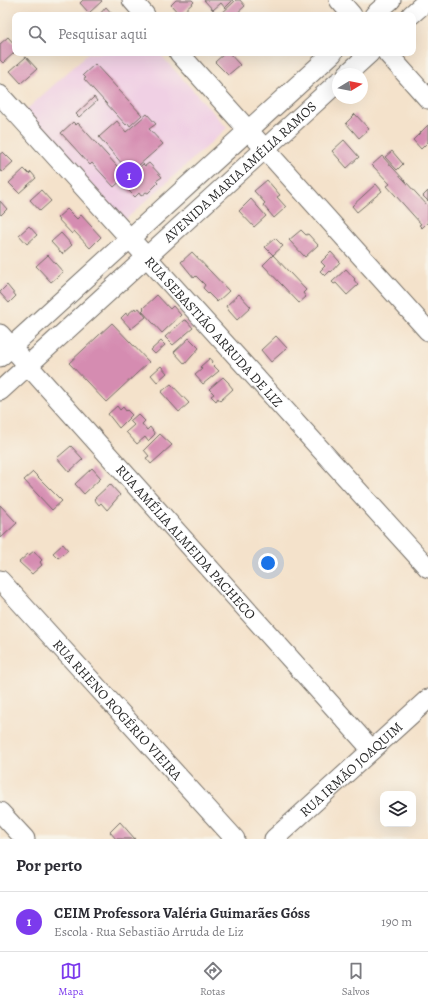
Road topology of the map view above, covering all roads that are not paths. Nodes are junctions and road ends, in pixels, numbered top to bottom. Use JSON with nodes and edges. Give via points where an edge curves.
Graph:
{"nodes":[{"id":1,"x":132,"y":0,"type":"edge"},
{"id":2,"x":339,"y":0,"type":"edge"},
{"id":3,"x":391,"y":0,"type":"edge"},
{"id":4,"x":428,"y":0,"type":"edge"},
{"id":5,"x":142,"y":12,"type":"edge"},
{"id":6,"x":349,"y":12,"type":"edge"},
{"id":7,"x":377,"y":12,"type":"edge"},
{"id":8,"x":414,"y":12,"type":"edge"},
{"id":9,"x":182,"y":56,"type":"edge"},
{"id":10,"x":330,"y":56,"type":"edge"},
{"id":11,"x":367,"y":56,"type":"edge"},
{"id":12,"x":390,"y":56,"type":"edge"},
{"id":13,"x":354,"y":68,"type":"edge"},
{"id":14,"x":332,"y":88,"type":"edge"},
{"id":15,"x":0,"y":95,"type":"edge"},
{"id":16,"x":428,"y":99,"type":"edge"},
{"id":17,"x":248,"y":130,"type":"junction"},
{"id":18,"x":265,"y":149,"type":"junction"},
{"id":19,"x":130,"y":238,"type":"junction"},
{"id":20,"x":147,"y":257,"type":"junction"},
{"id":21,"x":428,"y":331,"type":"edge"},
{"id":22,"x":4,"y":346,"type":"edge"},
{"id":23,"x":28,"y":366,"type":"junction"},
{"id":24,"x":0,"y":391,"type":"edge"},
{"id":25,"x":428,"y":568,"type":"edge"},
{"id":26,"x":0,"y":580,"type":"edge"},
{"id":27,"x":428,"y":699,"type":"edge"},
{"id":28,"x":372,"y":750,"type":"junction"},
{"id":29,"x":0,"y":812,"type":"edge"},
{"id":30,"x":25,"y":839,"type":"edge"},
{"id":31,"x":235,"y":839,"type":"edge"},
{"id":32,"x":274,"y":839,"type":"edge"}],
"edges":[{"from":1,"to":5,"type":"street"},
{"from":2,"to":6,"type":"street"},
{"from":3,"to":7,"type":"street"},
{"from":4,"to":8,"type":"street"},
{"from":9,"to":17,"type":"street"},
{"from":10,"to":17,"type":"street","name":"AVENIDA MARIA AMÉLIA RAMOS"},
{"from":11,"to":13,"type":"street"},
{"from":12,"to":16,"type":"street"},
{"from":14,"to":18,"type":"street","name":"AVENIDA MARIA AMÉLIA RAMOS"},
{"from":15,"to":19,"type":"street","name":"RUA SEBASTIÃO ARRUDA DE LIZ"},
{"from":17,"to":18,"type":"street"},
{"from":17,"to":19,"type":"street","name":"AVENIDA MARIA AMÉLIA RAMOS"},
{"from":18,"to":20,"type":"street","name":"AVENIDA MARIA AMÉLIA RAMOS"},
{"from":18,"to":21,"type":"street"},
{"from":19,"to":20,"type":"street","name":"RUA SEBASTIÃO ARRUDA DE LIZ"},
{"from":19,"to":22,"type":"street","name":"AVENIDA MARIA AMÉLIA RAMOS"},
{"from":20,"to":23,"type":"street","name":"AVENIDA MARIA AMÉLIA RAMOS"},
{"from":20,"to":25,"type":"street","name":"RUA SEBASTIÃO ARRUDA DE LIZ"},
{"from":22,"to":23,"type":"street","name":"RUA AMÉLIA ALMEIDA PACHECO"},
{"from":23,"to":24,"type":"street","name":"AVENIDA MARIA AMÉLIA RAMOS"},
{"from":23,"to":28,"type":"street","name":"RUA AMÉLIA ALMEIDA PACHECO"},
{"from":26,"to":31,"type":"street","name":"RUA RHENO ROGÉRIO VIEIRA"},
{"from":27,"to":28,"type":"street","name":"RUA IRMÃO JOAQUIM"},
{"from":28,"to":32,"type":"street","name":"RUA IRMÃO JOAQUIM"},
{"from":29,"to":30,"type":"street"}]}
